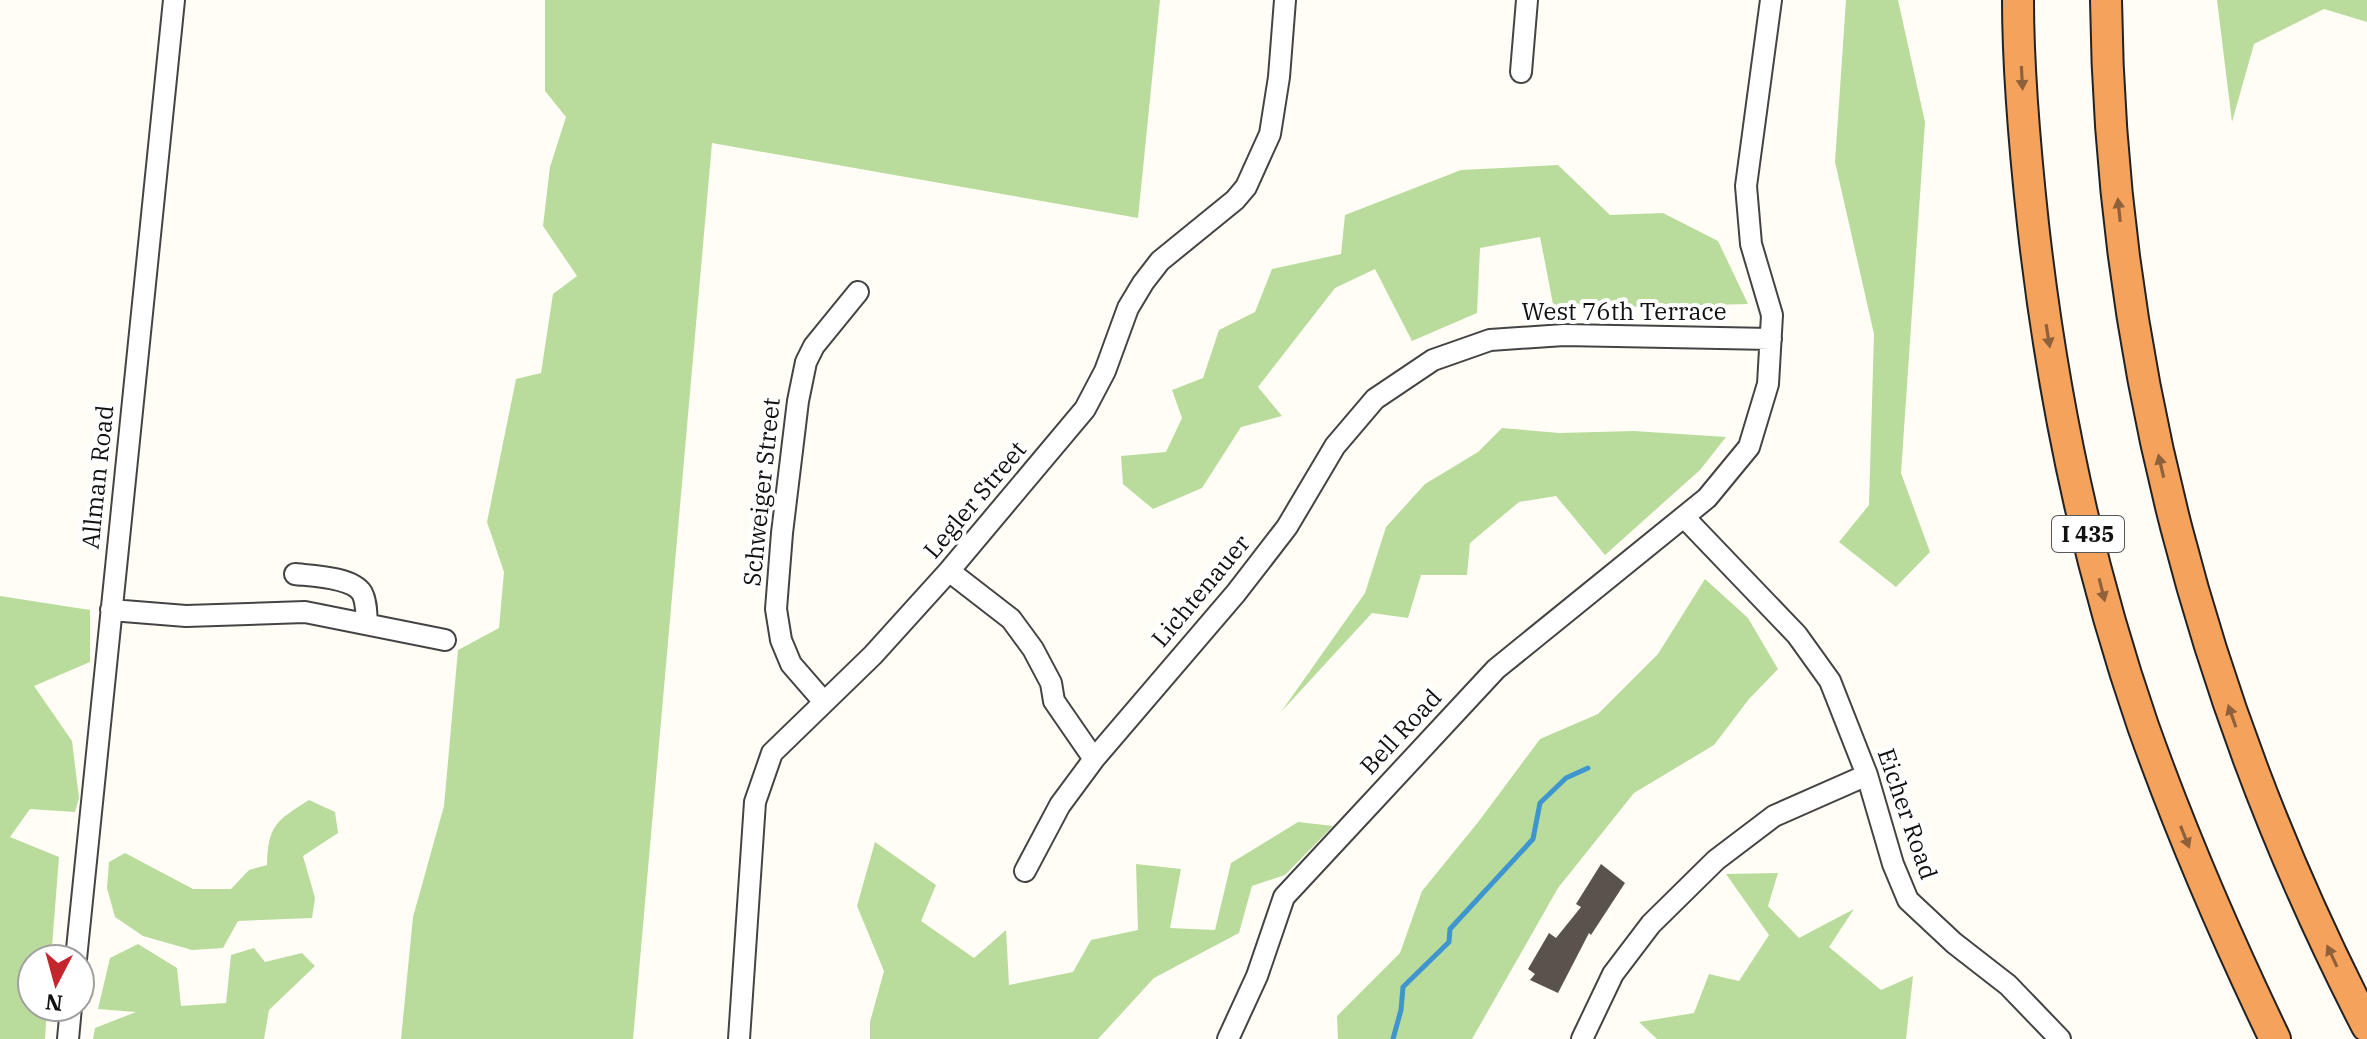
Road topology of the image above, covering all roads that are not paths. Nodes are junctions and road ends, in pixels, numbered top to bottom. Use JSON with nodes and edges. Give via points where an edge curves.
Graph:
{"nodes":[{"id":1,"x":174,"y":0,"type":"edge"},
{"id":2,"x":1285,"y":0,"type":"edge"},
{"id":3,"x":1527,"y":0,"type":"edge"},
{"id":4,"x":1771,"y":0,"type":"edge"},
{"id":5,"x":2018,"y":0,"type":"edge"},
{"id":6,"x":2106,"y":0,"type":"edge"},
{"id":7,"x":1521,"y":72,"type":"dead end"},
{"id":8,"x":858,"y":292,"type":"dead end"},
{"id":9,"x":1771,"y":339,"type":"junction"},
{"id":10,"x":1433,"y":360,"type":"joint"},
{"id":11,"x":1684,"y":517,"type":"junction"},
{"id":12,"x":949,"y":571,"type":"junction"},
{"id":13,"x":295,"y":574,"type":"dead end"},
{"id":14,"x":111,"y":610,"type":"junction"},
{"id":15,"x":367,"y":624,"type":"junction"},
{"id":16,"x":445,"y":640,"type":"dead end"},
{"id":17,"x":824,"y":702,"type":"junction"},
{"id":18,"x":1094,"y":759,"type":"junction"},
{"id":19,"x":1867,"y":775,"type":"junction"},
{"id":20,"x":1025,"y":871,"type":"dead end"},
{"id":21,"x":78,"y":943,"type":"edge"},
{"id":22,"x":2367,"y":1026,"type":"edge"},
{"id":23,"x":739,"y":1039,"type":"edge"},
{"id":24,"x":1228,"y":1039,"type":"edge"},
{"id":25,"x":1582,"y":1039,"type":"edge"},
{"id":26,"x":2060,"y":1039,"type":"edge"},
{"id":27,"x":2275,"y":1039,"type":"edge"}],
"edges":[{"from":1,"to":14,"type":"street","name":"Allman Road"},
{"from":2,"to":12,"type":"street","name":"Legler Street","via":[[1270,134],[1246,187],[1160,261],[1128,308],[1085,409]]},
{"from":3,"to":7,"type":"street"},
{"from":4,"to":9,"type":"street","name":"Bell Road","via":[[1746,186],[1751,244],[1772,315]]},
{"from":5,"to":27,"type":"highway","number":"I 435","one_way":true,"via":[[2041,294],[2079,500],[2143,724],[2213,904]]},
{"from":22,"to":6,"type":"highway","one_way":true,"via":[[2298,883],[2234,723],[2159,461],[2120,220]]},
{"from":8,"to":17,"type":"street","name":"Schweiger Street","via":[[806,362],[782,533],[776,609],[781,640],[791,664]]},
{"from":9,"to":10,"type":"street","name":"West 76th Terrace","via":[[1564,335],[1490,340]]},
{"from":9,"to":11,"type":"street","name":"Bell Road","via":[[1768,384],[1749,447]]},
{"from":10,"to":18,"type":"street","name":"Lichtenauer","via":[[1375,399],[1335,446],[1287,527]]},
{"from":11,"to":19,"type":"street","name":"Eicher Road","via":[[1797,635],[1830,681]]},
{"from":11,"to":24,"type":"street","name":"Bell Road","via":[[1496,669],[1284,897]]},
{"from":12,"to":17,"type":"street","name":"Legler Street"},
{"from":12,"to":18,"type":"street","via":[[1011,619],[1051,683],[1054,701]]},
{"from":13,"to":15,"type":"street","via":[[357,587]]},
{"from":14,"to":15,"type":"street","via":[[186,616],[305,612]]},
{"from":14,"to":21,"type":"street","name":"Allman Road"},
{"from":15,"to":16,"type":"street"},
{"from":17,"to":23,"type":"street","name":"Legler Street","via":[[772,753],[755,802]]},
{"from":18,"to":20,"type":"street","name":"Lichtenauer","via":[[1060,805]]},
{"from":19,"to":25,"type":"street","via":[[1774,816],[1716,860],[1651,924],[1613,974]]},
{"from":19,"to":26,"type":"street","name":"Eicher Road","via":[[1908,900],[2008,985]]}]}
